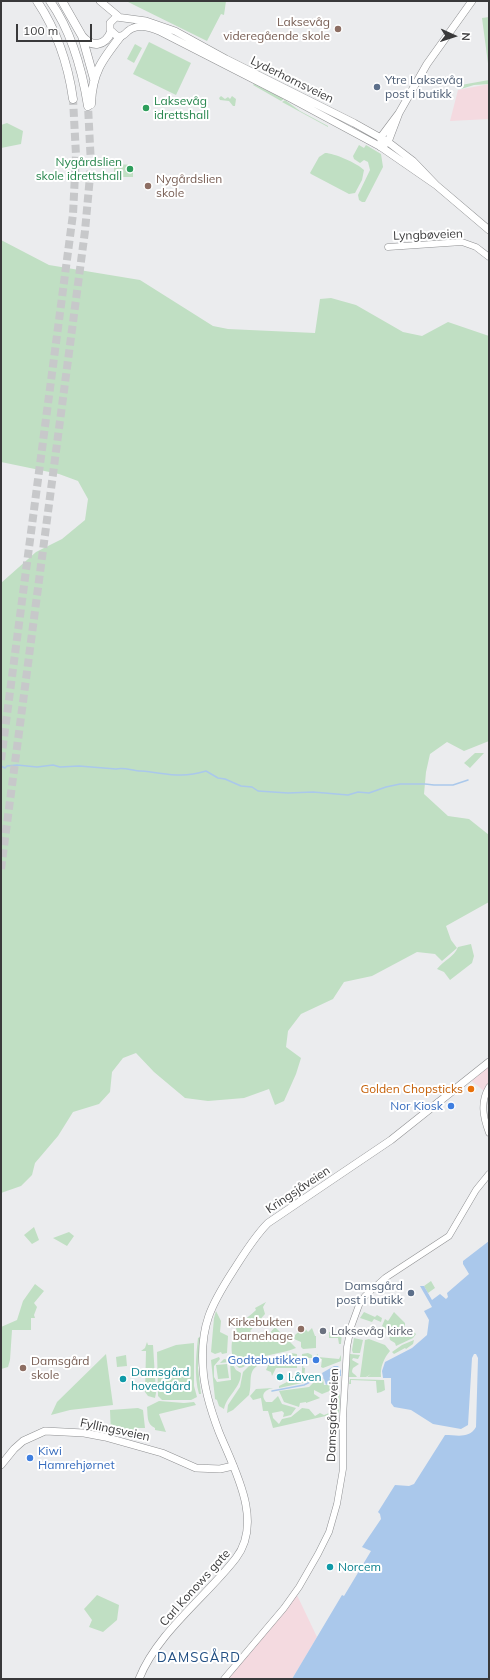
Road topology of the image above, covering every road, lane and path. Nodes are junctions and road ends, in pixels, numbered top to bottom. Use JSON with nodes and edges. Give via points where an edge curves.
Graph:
{"nodes":[{"id":1,"x":32,"y":1,"type":"edge"},
{"id":2,"x":37,"y":1,"type":"edge"},
{"id":3,"x":50,"y":1,"type":"edge"},
{"id":4,"x":62,"y":1,"type":"edge"},
{"id":5,"x":472,"y":1,"type":"edge"},
{"id":6,"x":101,"y":2,"type":"edge"},
{"id":7,"x":122,"y":17,"type":"junction"},
{"id":8,"x":50,"y":22,"type":"junction"},
{"id":9,"x":110,"y":22,"type":"junction"},
{"id":10,"x":128,"y":31,"type":"junction"},
{"id":11,"x":111,"y":32,"type":"junction"},
{"id":12,"x":82,"y":36,"type":"junction"},
{"id":13,"x":120,"y":37,"type":"junction"},
{"id":14,"x":94,"y":79,"type":"junction"},
{"id":15,"x":73,"y":99,"type":"tunnel mouth"},
{"id":16,"x":400,"y":113,"type":"junction"},
{"id":17,"x":381,"y":137,"type":"junction"},
{"id":18,"x":388,"y":142,"type":"junction"},
{"id":19,"x":381,"y":147,"type":"junction"},
{"id":20,"x":436,"y":185,"type":"junction"},
{"id":21,"x":489,"y":230,"type":"edge"},
{"id":22,"x":388,"y":247,"type":"dead end"},
{"id":23,"x":489,"y":258,"type":"edge"},
{"id":24,"x":489,"y":1062,"type":"edge"},
{"id":25,"x":489,"y":1087,"type":"edge"},
{"id":26,"x":489,"y":1133,"type":"edge"},
{"id":27,"x":489,"y":1174,"type":"edge"},
{"id":28,"x":206,"y":1391,"type":"joint"},
{"id":29,"x":1,"y":1465,"type":"edge"},
{"id":30,"x":233,"y":1466,"type":"junction"},
{"id":31,"x":138,"y":1679,"type":"edge"},
{"id":32,"x":224,"y":1679,"type":"edge"}],
"edges":[{"from":1,"to":8,"type":"highway"},
{"from":2,"to":8,"type":"highway"},
{"from":3,"to":14,"type":"highway","via":[[77,55],[90,105]]},
{"from":4,"to":12,"type":"highway"},
{"from":5,"to":16,"type":"main road","via":[[427,64]]},
{"from":6,"to":7,"type":"main road"},
{"from":6,"to":9,"type":"main road"},
{"from":7,"to":9,"type":"main road","via":[[113,18]]},
{"from":7,"to":10,"type":"main road","via":[[129,24]]},
{"from":7,"to":17,"type":"main road","name":"Lyderhornsveien","via":[[146,20],[175,32]]},
{"from":8,"to":15,"type":"highway","via":[[64,54]]},
{"from":9,"to":11,"type":"main road"},
{"from":10,"to":13,"type":"main road"},
{"from":10,"to":19,"type":"main road","name":"Lyderhornsveien","via":[[139,26],[159,32]]},
{"from":11,"to":12,"type":"highway","via":[[104,42],[98,44],[88,42]]},
{"from":11,"to":13,"type":"main road"},
{"from":12,"to":14,"type":"highway"},
{"from":13,"to":14,"type":"highway","via":[[105,56]]},
{"from":16,"to":17,"type":"main road"},
{"from":16,"to":18,"type":"main road"},
{"from":17,"to":18,"type":"main road","name":"Lyderhornsveien"},
{"from":17,"to":19,"type":"main road"},
{"from":18,"to":19,"type":"main road"},
{"from":18,"to":20,"type":"main road","name":"Lyderhornsveien"},
{"from":19,"to":20,"type":"main road","name":"Lyderhornsveien"},
{"from":20,"to":21,"type":"main road","name":"Lyderhornsveien"},
{"from":22,"to":23,"type":"street","name":"Lyngbøveien","via":[[462,242],[476,247]]},
{"from":24,"to":28,"type":"main road","name":"Kringsjåveien","via":[[391,1140],[263,1228],[211,1308],[203,1352]]},
{"from":25,"to":26,"type":"street","via":[[483,1100],[483,1110]]},
{"from":27,"to":32,"type":"street","name":"Damsgårdsveien","via":[[449,1236],[385,1278],[359,1305],[347,1347],[343,1469],[336,1508],[328,1532],[295,1593]]},
{"from":28,"to":30,"type":"main road","name":"Carl Konows gate"},
{"from":29,"to":30,"type":"main road","name":"Fyllingsveien","via":[[23,1441],[46,1431],[105,1437],[158,1452],[204,1470]]},
{"from":30,"to":31,"type":"main road","name":"Carl Konows gate","via":[[247,1514],[244,1545],[231,1565],[156,1648]]}]}
